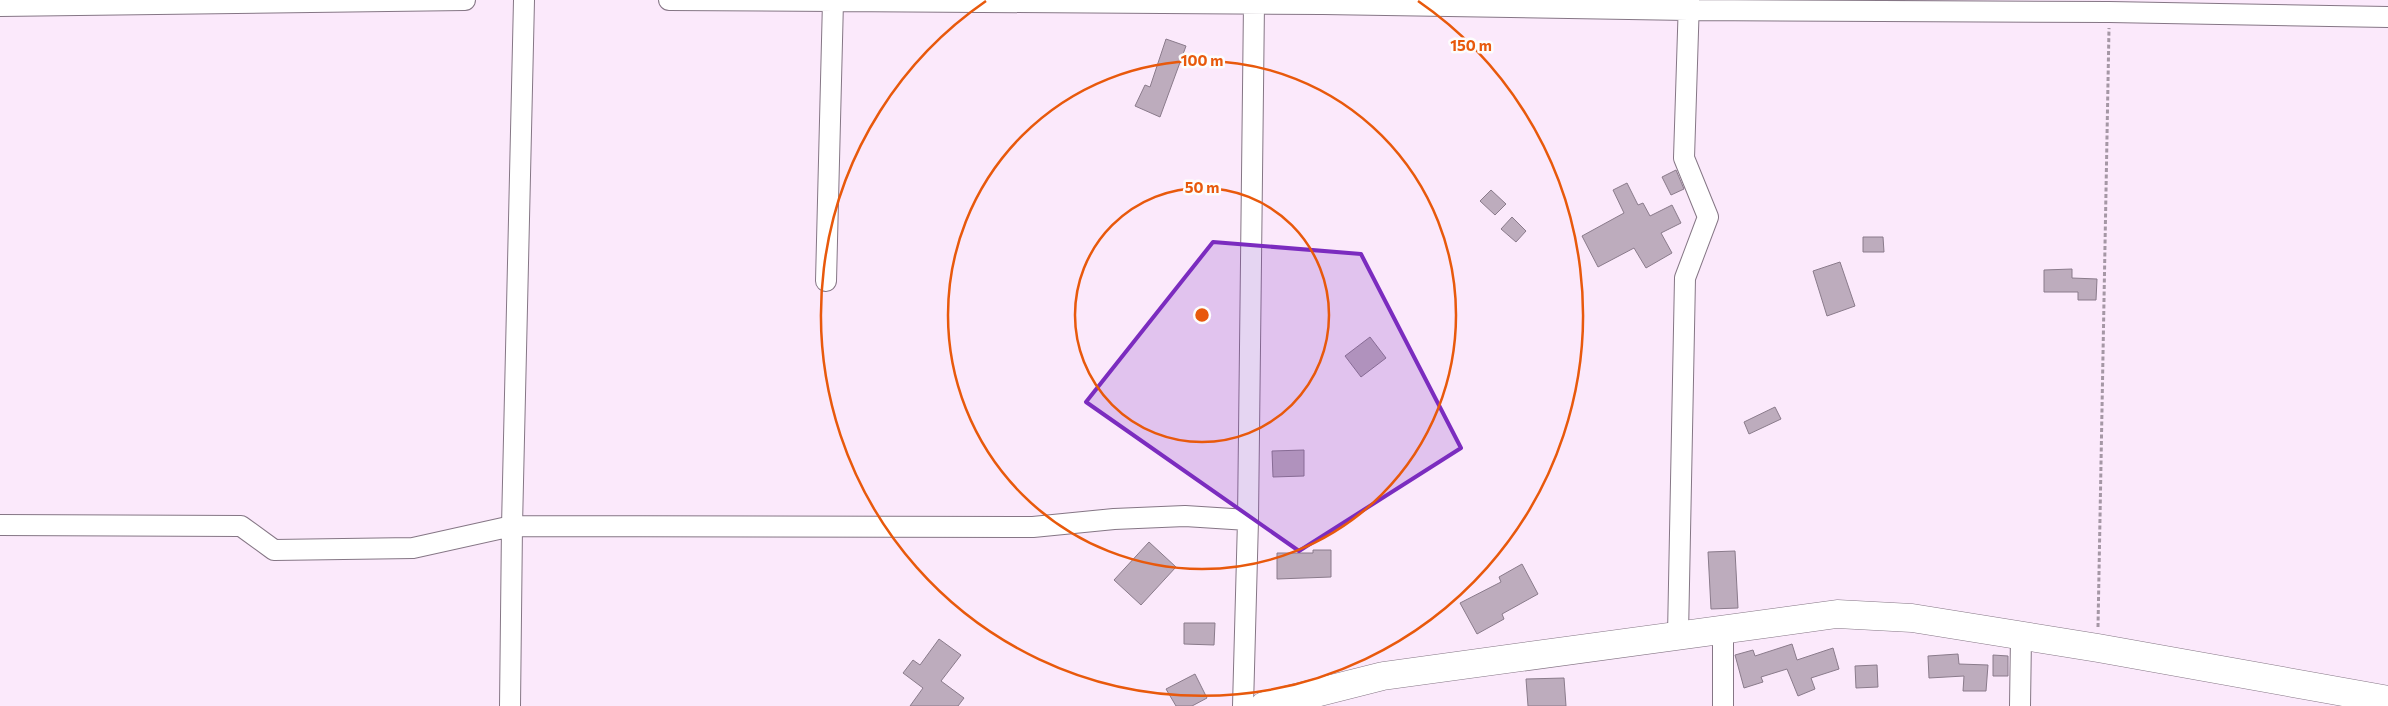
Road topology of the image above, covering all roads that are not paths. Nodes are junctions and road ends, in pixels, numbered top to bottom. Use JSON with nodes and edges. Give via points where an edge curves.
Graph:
{"nodes":[{"id":1,"x":453,"y":0,"type":"edge"},
{"id":2,"x":465,"y":0,"type":"edge"},
{"id":3,"x":524,"y":0,"type":"edge"},
{"id":4,"x":669,"y":0,"type":"edge"},
{"id":5,"x":833,"y":1,"type":"edge"},
{"id":6,"x":1307,"y":2,"type":"edge"},
{"id":7,"x":1254,"y":3,"type":"junction"},
{"id":8,"x":1689,"y":5,"type":"edge"},
{"id":9,"x":0,"y":6,"type":"edge"},
{"id":10,"x":2388,"y":18,"type":"edge"},
{"id":11,"x":826,"y":281,"type":"dead end"},
{"id":12,"x":1248,"y":520,"type":"junction"},
{"id":13,"x":0,"y":525,"type":"edge"},
{"id":14,"x":512,"y":526,"type":"junction"},
{"id":15,"x":1723,"y":629,"type":"junction"},
{"id":16,"x":1678,"y":635,"type":"junction"},
{"id":17,"x":2021,"y":636,"type":"junction"},
{"id":18,"x":1309,"y":700,"type":"edge"},
{"id":19,"x":2388,"y":700,"type":"edge"},
{"id":20,"x":510,"y":706,"type":"edge"},
{"id":21,"x":1243,"y":706,"type":"edge"},
{"id":22,"x":1264,"y":706,"type":"edge"},
{"id":23,"x":1723,"y":706,"type":"edge"},
{"id":24,"x":2020,"y":706,"type":"edge"}],
"edges":[{"from":1,"to":2,"type":"street"},
{"from":1,"to":9,"type":"street"},
{"from":3,"to":14,"type":"street"},
{"from":4,"to":5,"type":"street"},
{"from":5,"to":7,"type":"street"},
{"from":5,"to":11,"type":"street"},
{"from":6,"to":7,"type":"street"},
{"from":6,"to":8,"type":"street"},
{"from":7,"to":12,"type":"street"},
{"from":8,"to":10,"type":"street"},
{"from":8,"to":16,"type":"street","via":[[1684,158],[1708,217],[1685,278]]},
{"from":12,"to":14,"type":"street","via":[[1185,516],[1033,527]]},
{"from":12,"to":21,"type":"street"},
{"from":13,"to":14,"type":"street","via":[[241,526],[274,550],[413,548]]},
{"from":14,"to":20,"type":"street"},
{"from":15,"to":16,"type":"street"},
{"from":15,"to":17,"type":"street","via":[[1837,614],[1912,618]]},
{"from":15,"to":23,"type":"street"},
{"from":16,"to":18,"type":"street","via":[[1383,676]]},
{"from":17,"to":19,"type":"street"},
{"from":17,"to":24,"type":"street"},
{"from":18,"to":22,"type":"street"}]}
